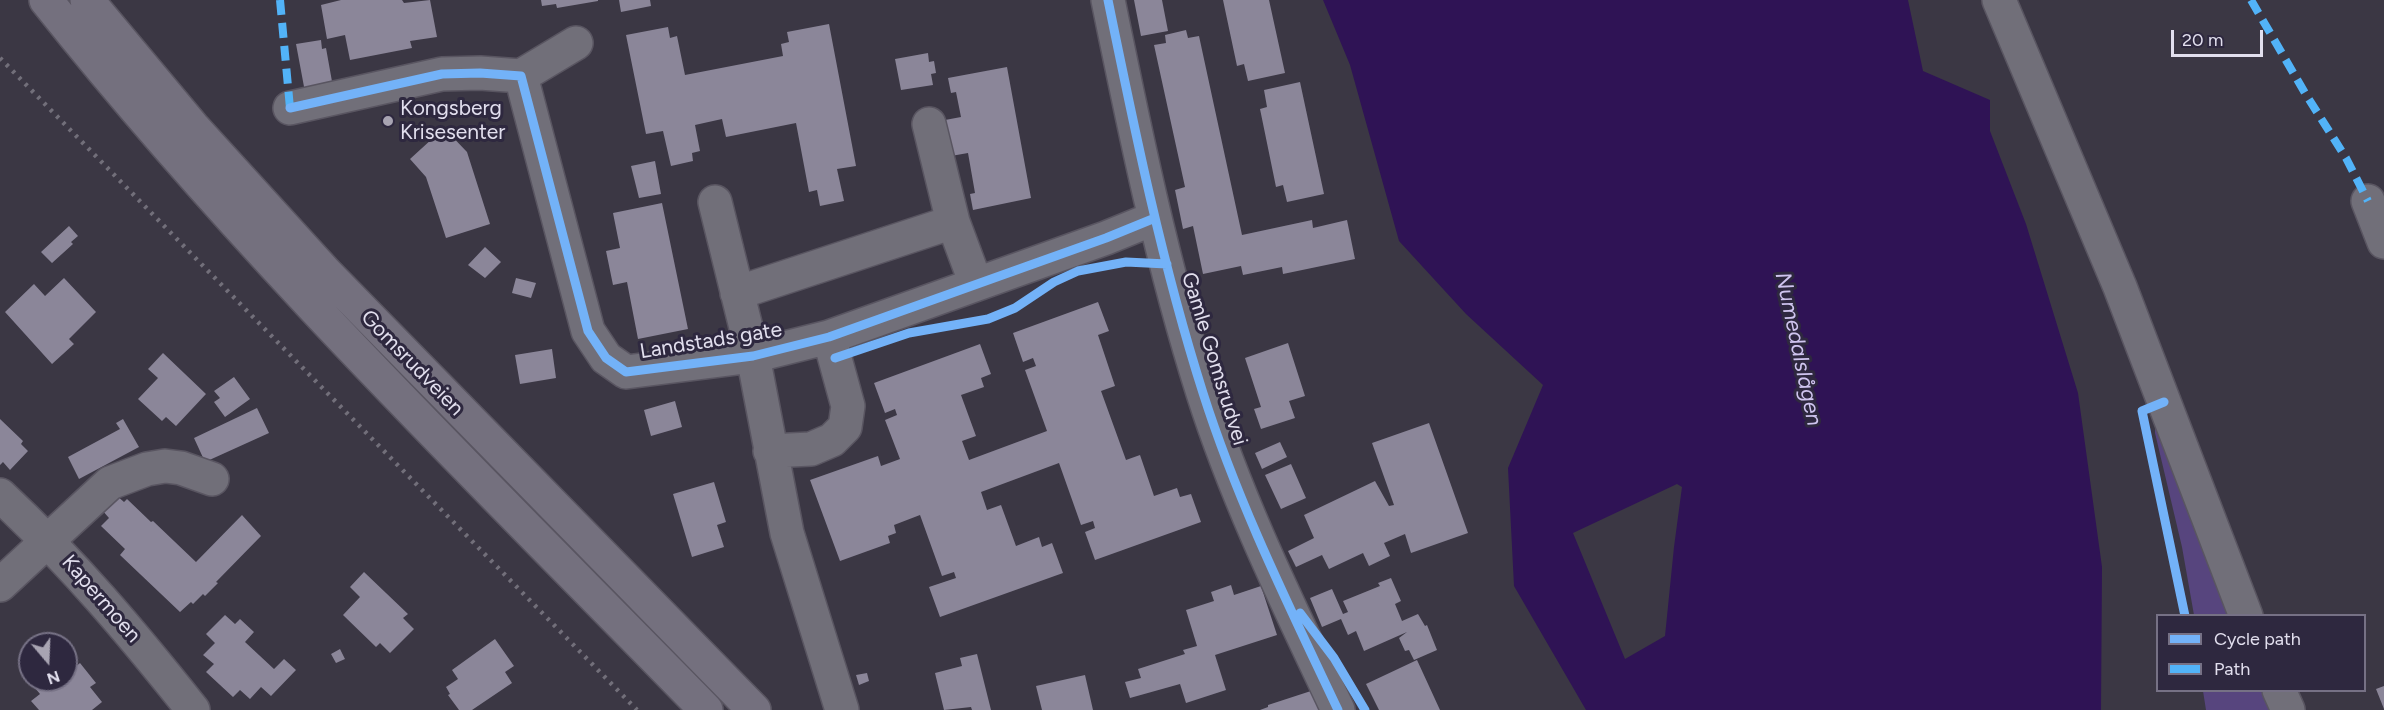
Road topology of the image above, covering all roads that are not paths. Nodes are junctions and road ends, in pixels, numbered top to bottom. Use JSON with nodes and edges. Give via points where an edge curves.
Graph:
{"nodes":[{"id":1,"x":46,"y":0,"type":"edge"},
{"id":2,"x":87,"y":0,"type":"edge"},
{"id":3,"x":1108,"y":0,"type":"edge"},
{"id":4,"x":1999,"y":0,"type":"edge"},
{"id":5,"x":576,"y":43,"type":"dead end"},
{"id":6,"x":521,"y":76,"type":"junction"},
{"id":7,"x":290,"y":108,"type":"dead end"},
{"id":8,"x":929,"y":124,"type":"dead end"},
{"id":9,"x":2368,"y":201,"type":"dead end"},
{"id":10,"x":716,"y":202,"type":"dead end"},
{"id":11,"x":1155,"y":218,"type":"junction"},
{"id":12,"x":953,"y":222,"type":"junction"},
{"id":13,"x":2384,"y":242,"type":"edge"},
{"id":14,"x":976,"y":284,"type":"junction"},
{"id":15,"x":737,"y":293,"type":"junction"},
{"id":16,"x":829,"y":337,"type":"junction"},
{"id":17,"x":753,"y":356,"type":"junction"},
{"id":18,"x":770,"y":451,"type":"junction"},
{"id":19,"x":212,"y":479,"type":"dead end"},
{"id":20,"x":0,"y":495,"type":"edge"},
{"id":21,"x":49,"y":540,"type":"junction"},
{"id":22,"x":0,"y":585,"type":"edge"},
{"id":23,"x":2246,"y":614,"type":"edge"},
{"id":24,"x":2281,"y":692,"type":"edge"},
{"id":25,"x":193,"y":710,"type":"edge"},
{"id":26,"x":706,"y":710,"type":"edge"},
{"id":27,"x":754,"y":710,"type":"edge"},
{"id":28,"x":842,"y":710,"type":"edge"},
{"id":29,"x":1338,"y":710,"type":"edge"},
{"id":30,"x":2288,"y":710,"type":"edge"}],
"edges":[{"from":1,"to":26,"type":"main road","name":"Gomsrudveien","via":[[169,148],[302,294]]},
{"from":2,"to":27,"type":"main road","name":"Gomsrudveien","via":[[185,118],[326,273]]},
{"from":3,"to":11,"type":"street","name":"Gamle Gomsrudvei"},
{"from":4,"to":23,"type":"street","via":[[2120,287]]},
{"from":5,"to":6,"type":"street"},
{"from":6,"to":7,"type":"street","via":[[442,74]]},
{"from":6,"to":17,"type":"street","name":"Landstads gate","via":[[588,331],[606,358],[626,372]]},
{"from":8,"to":12,"type":"street"},
{"from":9,"to":13,"type":"street"},
{"from":10,"to":15,"type":"street"},
{"from":11,"to":14,"type":"street","name":"Landstads gate"},
{"from":11,"to":29,"type":"street","name":"Gamle Gomsrudvei","via":[[1203,393],[1229,468]]},
{"from":12,"to":14,"type":"street"},
{"from":12,"to":15,"type":"street"},
{"from":14,"to":16,"type":"street","name":"Landstads gate"},
{"from":15,"to":17,"type":"street"},
{"from":16,"to":17,"type":"street","name":"Landstads gate"},
{"from":16,"to":18,"type":"street","via":[[848,406],[845,427],[832,440],[811,449]]},
{"from":17,"to":18,"type":"street","name":"Landstads gate"},
{"from":18,"to":28,"type":"street","name":"Landstads gate","via":[[787,533]]},
{"from":19,"to":21,"type":"street","via":[[181,468],[147,469],[110,483]]},
{"from":20,"to":21,"type":"street","name":"Kapermoen"},
{"from":21,"to":22,"type":"street"},
{"from":21,"to":25,"type":"street","name":"Kapermoen","via":[[122,620]]},
{"from":24,"to":30,"type":"street"}]}
